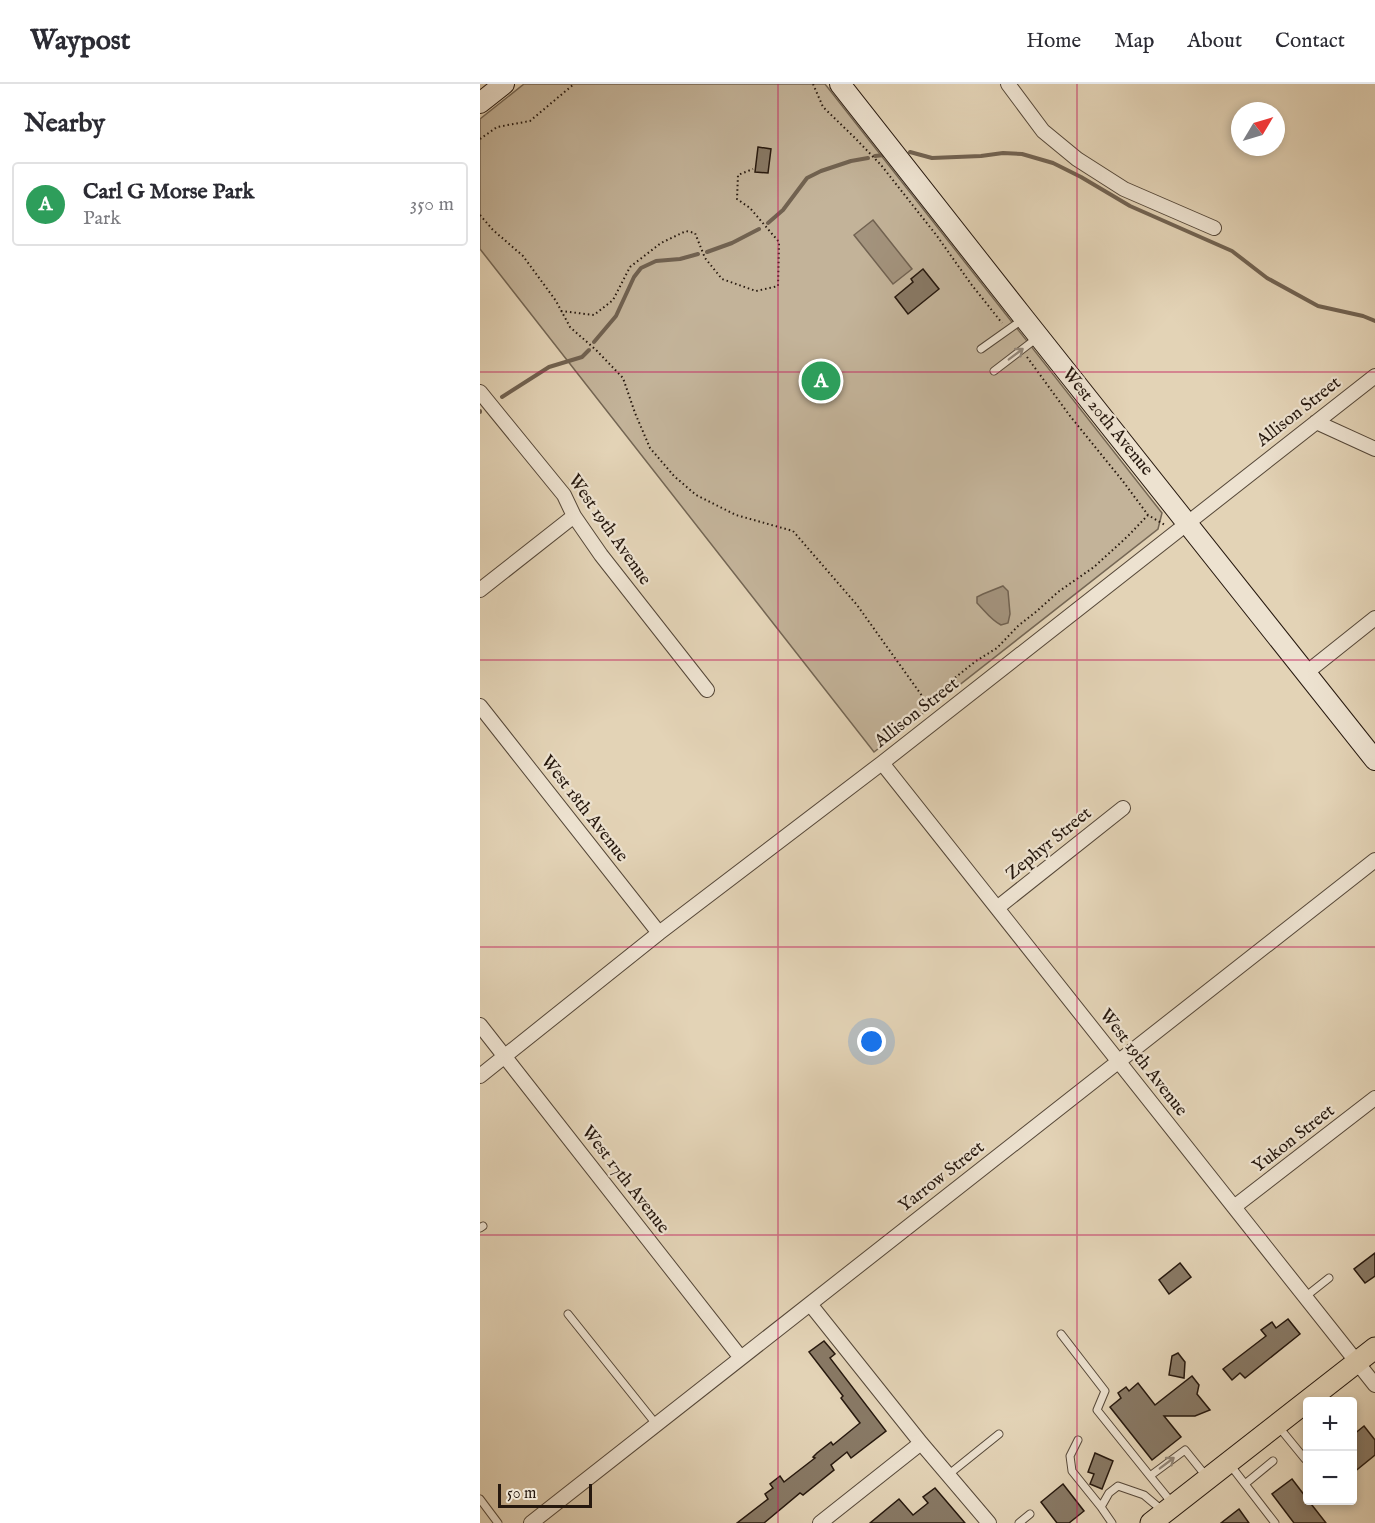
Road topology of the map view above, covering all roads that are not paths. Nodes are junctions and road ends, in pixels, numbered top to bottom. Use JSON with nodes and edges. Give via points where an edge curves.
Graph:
{"nodes":[{"id":1,"x":504,"y":84,"type":"edge"},
{"id":2,"x":840,"y":84,"type":"edge"},
{"id":3,"x":1008,"y":84,"type":"edge"},
{"id":4,"x":480,"y":103,"type":"edge"},
{"id":5,"x":1214,"y":228,"type":"dead end"},
{"id":6,"x":1024,"y":318,"type":"junction"},
{"id":7,"x":1039,"y":337,"type":"junction"},
{"id":8,"x":981,"y":349,"type":"dead end"},
{"id":9,"x":994,"y":371,"type":"dead end"},
{"id":10,"x":1375,"y":376,"type":"edge"},
{"id":11,"x":480,"y":392,"type":"edge"},
{"id":12,"x":1316,"y":422,"type":"junction"},
{"id":13,"x":1375,"y":450,"type":"edge"},
{"id":14,"x":574,"y":516,"type":"junction"},
{"id":15,"x":1182,"y":528,"type":"junction"},
{"id":16,"x":480,"y":590,"type":"edge"},
{"id":17,"x":1375,"y":618,"type":"edge"},
{"id":18,"x":1306,"y":673,"type":"junction"},
{"id":19,"x":707,"y":690,"type":"dead end"},
{"id":20,"x":480,"y":706,"type":"edge"},
{"id":21,"x":1375,"y":760,"type":"edge"},
{"id":22,"x":882,"y":763,"type":"junction"},
{"id":23,"x":1123,"y":808,"type":"dead end"},
{"id":24,"x":1375,"y":860,"type":"edge"},
{"id":25,"x":997,"y":908,"type":"junction"},
{"id":26,"x":659,"y":933,"type":"junction"},
{"id":27,"x":480,"y":1025,"type":"edge"},
{"id":28,"x":505,"y":1057,"type":"junction"},
{"id":29,"x":1119,"y":1062,"type":"junction"},
{"id":30,"x":480,"y":1076,"type":"edge"},
{"id":31,"x":1375,"y":1098,"type":"edge"},
{"id":32,"x":1234,"y":1208,"type":"junction"},
{"id":33,"x":1329,"y":1278,"type":"dead end"},
{"id":34,"x":1305,"y":1297,"type":"junction"},
{"id":35,"x":810,"y":1304,"type":"junction"},
{"id":36,"x":568,"y":1314,"type":"dead end"},
{"id":37,"x":1061,"y":1334,"type":"dead end"},
{"id":38,"x":1375,"y":1348,"type":"edge"},
{"id":39,"x":741,"y":1358,"type":"junction"},
{"id":40,"x":1357,"y":1362,"type":"junction"},
{"id":41,"x":1375,"y":1385,"type":"edge"},
{"id":42,"x":657,"y":1424,"type":"junction"},
{"id":43,"x":1277,"y":1424,"type":"junction"},
{"id":44,"x":999,"y":1434,"type":"dead end"},
{"id":45,"x":1078,"y":1440,"type":"dead end"},
{"id":46,"x":921,"y":1443,"type":"junction"},
{"id":47,"x":1303,"y":1456,"type":"edge"},
{"id":48,"x":1273,"y":1461,"type":"dead end"},
{"id":49,"x":1228,"y":1462,"type":"junction"},
{"id":50,"x":948,"y":1475,"type":"junction"},
{"id":51,"x":1150,"y":1476,"type":"junction"},
{"id":52,"x":1208,"y":1478,"type":"junction"},
{"id":53,"x":1245,"y":1484,"type":"junction"},
{"id":54,"x":480,"y":1499,"type":"edge"},
{"id":55,"x":1101,"y":1508,"type":"junction"},
{"id":56,"x":1030,"y":1515,"type":"dead end"},
{"id":57,"x":1161,"y":1516,"type":"edge"},
{"id":58,"x":498,"y":1523,"type":"edge"},
{"id":59,"x":531,"y":1523,"type":"edge"},
{"id":60,"x":820,"y":1523,"type":"edge"},
{"id":61,"x":989,"y":1523,"type":"edge"},
{"id":62,"x":1019,"y":1523,"type":"edge"},
{"id":63,"x":1112,"y":1523,"type":"edge"},
{"id":64,"x":1275,"y":1523,"type":"edge"}],
"edges":[{"from":1,"to":4,"type":"street"},
{"from":2,"to":6,"type":"street","name":"West 20th Avenue"},
{"from":3,"to":5,"type":"street","via":[[1043,131],[1077,159],[1124,189]]},
{"from":6,"to":7,"type":"street","name":"West 20th Avenue"},
{"from":6,"to":8,"type":"lane"},
{"from":9,"to":7,"type":"lane","one_way":true},
{"from":7,"to":15,"type":"street","name":"West 20th Avenue"},
{"from":10,"to":12,"type":"street","name":"Allison Street"},
{"from":11,"to":14,"type":"street","name":"West 19th Avenue","via":[[564,495]]},
{"from":12,"to":13,"type":"street"},
{"from":12,"to":15,"type":"street","name":"Allison Street"},
{"from":14,"to":16,"type":"street"},
{"from":14,"to":19,"type":"street","name":"West 19th Avenue"},
{"from":15,"to":18,"type":"street","name":"West 20th Avenue"},
{"from":15,"to":22,"type":"street","name":"Allison Street"},
{"from":17,"to":18,"type":"street"},
{"from":18,"to":21,"type":"street","name":"West 20th Avenue"},
{"from":20,"to":26,"type":"street","name":"West 18th Avenue"},
{"from":22,"to":25,"type":"street","name":"West 19th Avenue"},
{"from":22,"to":26,"type":"street","name":"Allison Street"},
{"from":23,"to":25,"type":"street","name":"Zephyr Street"},
{"from":24,"to":29,"type":"street","name":"Yarrow Street"},
{"from":25,"to":29,"type":"street","name":"West 19th Avenue"},
{"from":26,"to":28,"type":"street","name":"Allison Street"},
{"from":27,"to":28,"type":"street","name":"West 17th Avenue"},
{"from":28,"to":30,"type":"street","name":"Allison Street"},
{"from":28,"to":39,"type":"street","name":"West 17th Avenue"},
{"from":29,"to":32,"type":"street","name":"West 19th Avenue"},
{"from":29,"to":35,"type":"street","name":"Yarrow Street"},
{"from":31,"to":32,"type":"street","name":"Yukon Street"},
{"from":32,"to":34,"type":"street","name":"West 19th Avenue"},
{"from":33,"to":34,"type":"lane"},
{"from":34,"to":40,"type":"street","name":"West 19th Avenue"},
{"from":35,"to":39,"type":"street","name":"Yarrow Street"},
{"from":35,"to":46,"type":"street"},
{"from":36,"to":42,"type":"lane"},
{"from":37,"to":51,"type":"lane","via":[[1105,1391],[1097,1410]]},
{"from":38,"to":40,"type":"main road"},
{"from":39,"to":42,"type":"street","name":"Yarrow Street"},
{"from":40,"to":41,"type":"street","name":"West 19th Avenue"},
{"from":40,"to":43,"type":"main road"},
{"from":42,"to":59,"type":"street","name":"Yarrow Street"},
{"from":43,"to":47,"type":"lane"},
{"from":43,"to":49,"type":"main road"},
{"from":44,"to":50,"type":"lane"},
{"from":45,"to":55,"type":"lane","via":[[1070,1456],[1072,1471]]},
{"from":46,"to":50,"type":"street"},
{"from":46,"to":60,"type":"street"},
{"from":48,"to":53,"type":"lane"},
{"from":49,"to":52,"type":"main road"},
{"from":49,"to":53,"type":"lane"},
{"from":50,"to":61,"type":"street"},
{"from":51,"to":52,"type":"lane","one_way":true,"via":[[1185,1450]]},
{"from":51,"to":57,"type":"lane"},
{"from":52,"to":57,"type":"main road"},
{"from":53,"to":64,"type":"lane"},
{"from":54,"to":58,"type":"lane"},
{"from":55,"to":57,"type":"lane","via":[[1118,1486],[1144,1495]]},
{"from":55,"to":63,"type":"lane"},
{"from":56,"to":62,"type":"lane"}]}
